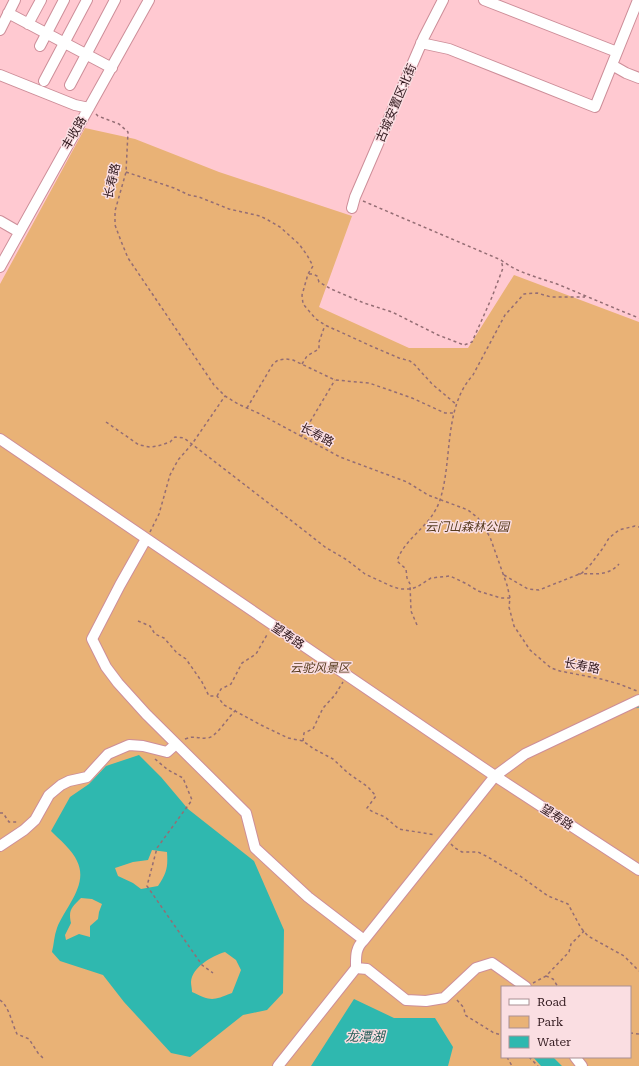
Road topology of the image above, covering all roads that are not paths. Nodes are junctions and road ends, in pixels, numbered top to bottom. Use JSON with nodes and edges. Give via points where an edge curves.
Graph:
{"nodes":[{"id":1,"x":15,"y":0,"type":"edge"},
{"id":2,"x":41,"y":0,"type":"edge"},
{"id":3,"x":64,"y":0,"type":"edge"},
{"id":4,"x":87,"y":0,"type":"edge"},
{"id":5,"x":115,"y":0,"type":"edge"},
{"id":6,"x":443,"y":0,"type":"edge"},
{"id":7,"x":484,"y":0,"type":"edge"},
{"id":8,"x":638,"y":0,"type":"edge"},
{"id":9,"x":145,"y":1,"type":"edge"},
{"id":10,"x":8,"y":14,"type":"junction"},
{"id":11,"x":28,"y":24,"type":"junction"},
{"id":12,"x":0,"y":30,"type":"edge"},
{"id":13,"x":421,"y":43,"type":"junction"},
{"id":14,"x":40,"y":46,"type":"dead end"},
{"id":15,"x":617,"y":52,"type":"junction"},
{"id":16,"x":612,"y":65,"type":"junction"},
{"id":17,"x":112,"y":68,"type":"junction"},
{"id":18,"x":0,"y":75,"type":"edge"},
{"id":19,"x":639,"y":78,"type":"edge"},
{"id":20,"x":44,"y":81,"type":"dead end"},
{"id":21,"x":70,"y":85,"type":"dead end"},
{"id":22,"x":89,"y":108,"type":"junction"},
{"id":23,"x":352,"y":208,"type":"dead end"},
{"id":24,"x":0,"y":221,"type":"edge"},
{"id":25,"x":19,"y":232,"type":"junction"},
{"id":26,"x":0,"y":266,"type":"edge"},
{"id":27,"x":0,"y":439,"type":"edge"},
{"id":28,"x":146,"y":540,"type":"junction"},
{"id":29,"x":639,"y":700,"type":"edge"},
{"id":30,"x":176,"y":744,"type":"junction"},
{"id":31,"x":494,"y":776,"type":"junction"},
{"id":32,"x":0,"y":846,"type":"edge"},
{"id":33,"x":639,"y":870,"type":"edge"},
{"id":34,"x":364,"y":940,"type":"junction"},
{"id":35,"x":356,"y":968,"type":"junction"},
{"id":36,"x":525,"y":986,"type":"edge"},
{"id":37,"x":576,"y":1058,"type":"edge"},
{"id":38,"x":278,"y":1066,"type":"edge"},
{"id":39,"x":582,"y":1066,"type":"edge"}],
"edges":[{"from":1,"to":10,"type":"street"},
{"from":2,"to":11,"type":"street"},
{"from":3,"to":14,"type":"street"},
{"from":4,"to":20,"type":"street"},
{"from":5,"to":21,"type":"street"},
{"from":6,"to":13,"type":"street","name":"古城安置区北街"},
{"from":7,"to":15,"type":"street"},
{"from":8,"to":15,"type":"street"},
{"from":9,"to":17,"type":"street","name":"丰收路"},
{"from":10,"to":11,"type":"street"},
{"from":10,"to":12,"type":"street"},
{"from":11,"to":17,"type":"street"},
{"from":13,"to":16,"type":"street","via":[[449,49],[596,107]]},
{"from":13,"to":23,"type":"street","name":"古城安置区北街"},
{"from":15,"to":16,"type":"street"},
{"from":16,"to":19,"type":"street"},
{"from":17,"to":22,"type":"street","name":"丰收路"},
{"from":18,"to":22,"type":"street","via":[[75,105]]},
{"from":22,"to":25,"type":"street","name":"丰收路"},
{"from":24,"to":25,"type":"street"},
{"from":25,"to":26,"type":"street","name":"丰收路"},
{"from":27,"to":28,"type":"street","name":"望寿路"},
{"from":28,"to":30,"type":"street","via":[[92,639],[106,668]]},
{"from":28,"to":31,"type":"street","name":"望寿路"},
{"from":29,"to":31,"type":"street","via":[[525,754]]},
{"from":30,"to":32,"type":"street","via":[[167,752],[129,745],[108,754],[86,777],[65,783],[49,795],[35,820]]},
{"from":30,"to":34,"type":"street","via":[[246,813],[255,848],[308,897]]},
{"from":31,"to":33,"type":"street","name":"望寿路"},
{"from":31,"to":34,"type":"street"},
{"from":34,"to":35,"type":"street","via":[[356,953]]},
{"from":35,"to":36,"type":"street","via":[[367,969],[406,1000],[426,1001],[444,998],[476,968],[492,963]]},
{"from":35,"to":38,"type":"street"},
{"from":37,"to":39,"type":"street"}]}
